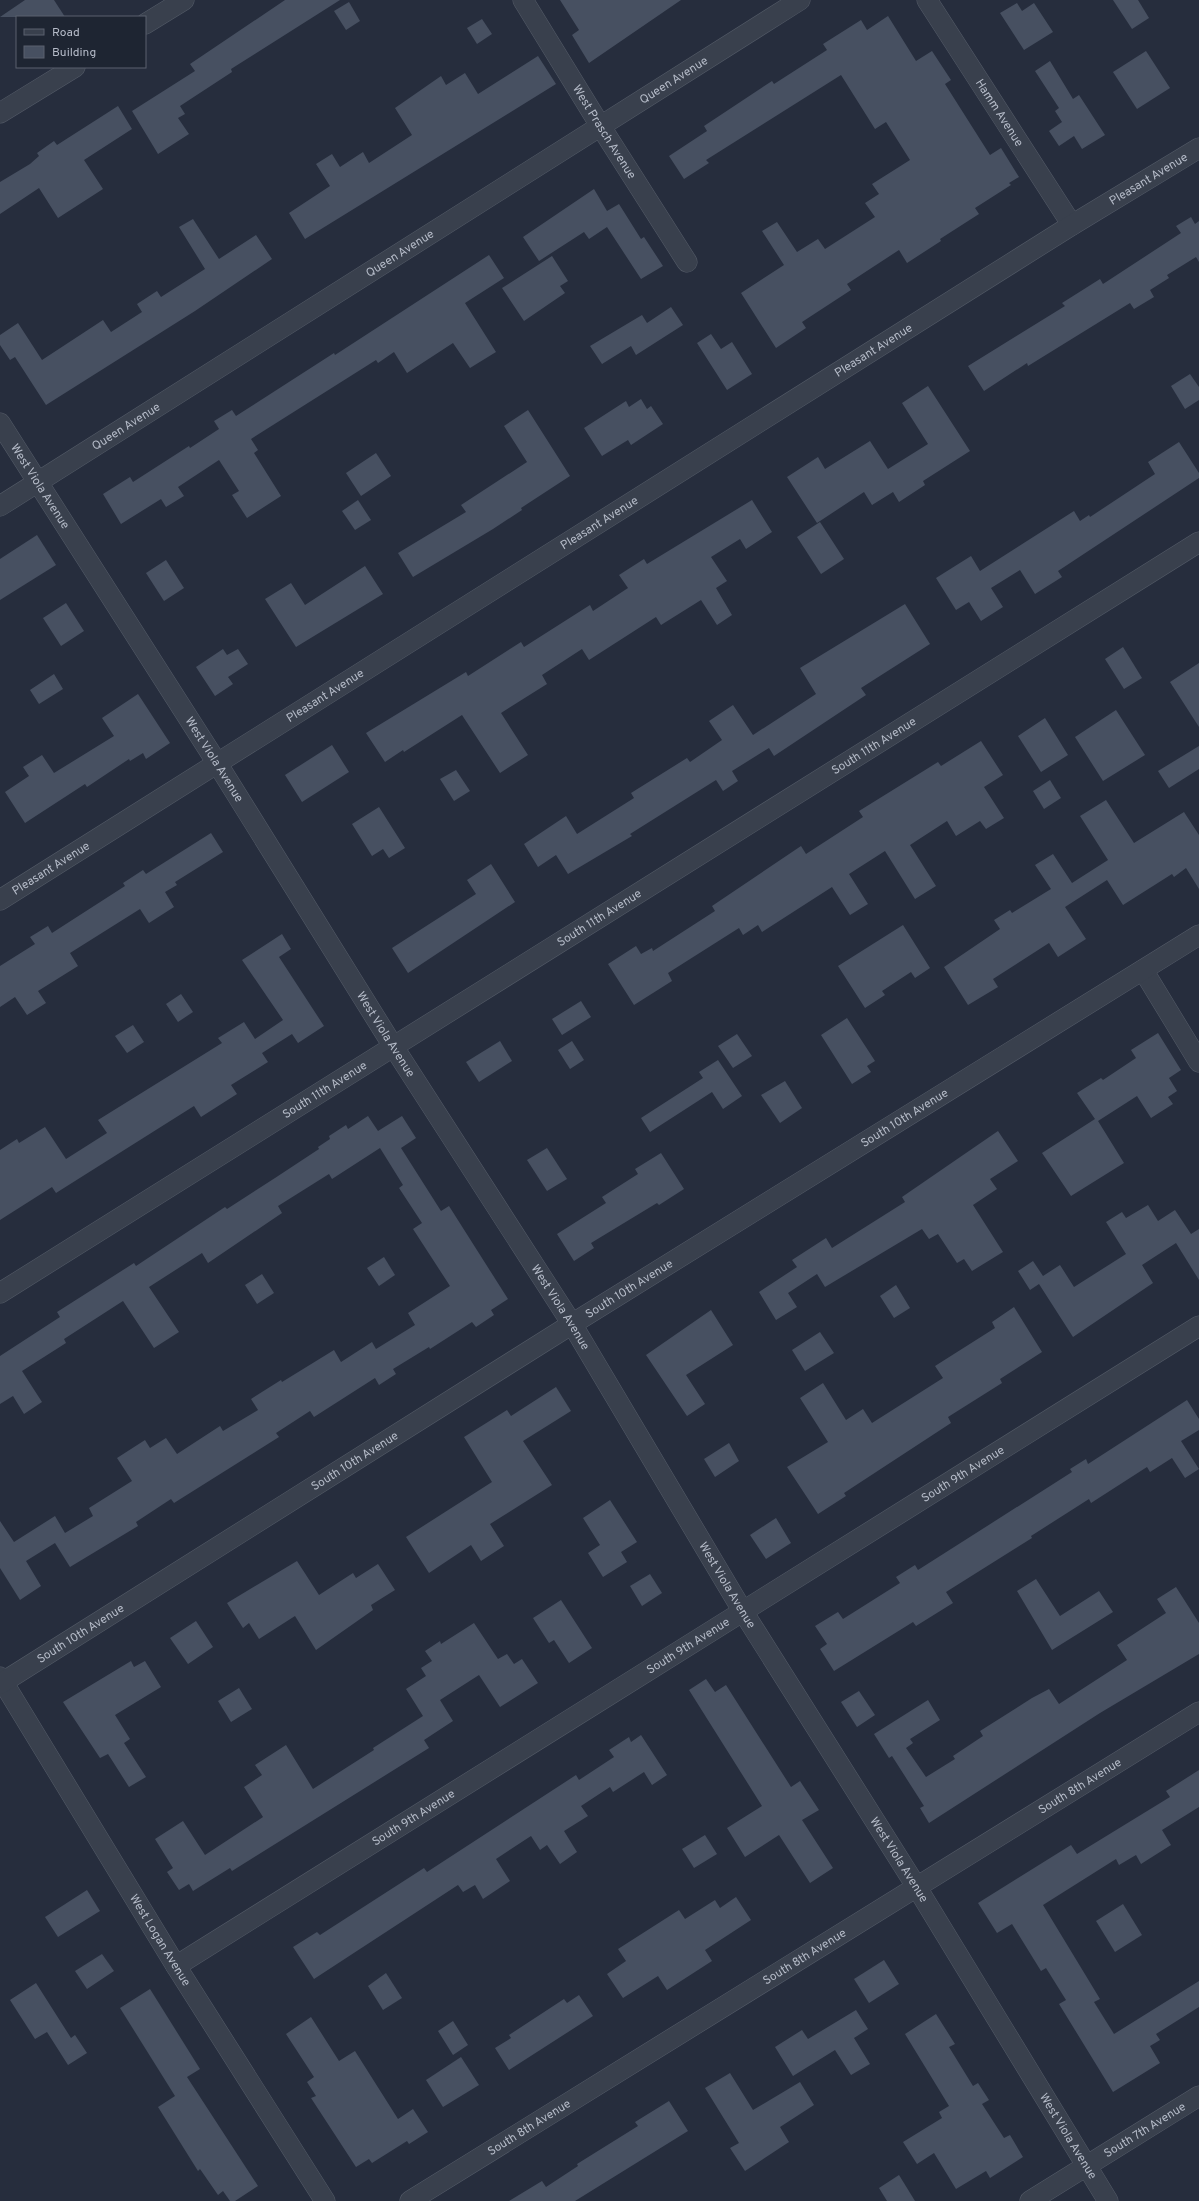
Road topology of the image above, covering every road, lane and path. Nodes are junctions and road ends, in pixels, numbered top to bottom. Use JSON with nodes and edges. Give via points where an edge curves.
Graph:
{"nodes":[{"id":1,"x":184,"y":0,"type":"edge"},
{"id":2,"x":523,"y":0,"type":"edge"},
{"id":3,"x":800,"y":0,"type":"edge"},
{"id":4,"x":927,"y":0,"type":"edge"},
{"id":5,"x":146,"y":23,"type":"edge"},
{"id":6,"x":73,"y":68,"type":"edge"},
{"id":7,"x":0,"y":113,"type":"edge"},
{"id":8,"x":600,"y":127,"type":"junction"},
{"id":9,"x":1199,"y":148,"type":"edge"},
{"id":10,"x":1072,"y":225,"type":"junction"},
{"id":11,"x":687,"y":262,"type":"dead end"},
{"id":12,"x":0,"y":422,"type":"edge"},
{"id":13,"x":37,"y":483,"type":"junction"},
{"id":14,"x":0,"y":506,"type":"edge"},
{"id":15,"x":1199,"y":542,"type":"edge"},
{"id":16,"x":217,"y":763,"type":"junction"},
{"id":17,"x":0,"y":900,"type":"edge"},
{"id":18,"x":1199,"y":934,"type":"edge"},
{"id":19,"x":1144,"y":970,"type":"junction"},
{"id":20,"x":393,"y":1046,"type":"junction"},
{"id":21,"x":1199,"y":1062,"type":"edge"},
{"id":22,"x":0,"y":1293,"type":"edge"},
{"id":23,"x":572,"y":1324,"type":"junction"},
{"id":24,"x":1199,"y":1326,"type":"edge"},
{"id":25,"x":742,"y":1610,"type":"junction"},
{"id":26,"x":1,"y":1681,"type":"edge"},
{"id":27,"x":1199,"y":1712,"type":"edge"},
{"id":28,"x":916,"y":1886,"type":"junction"},
{"id":29,"x":176,"y":1966,"type":"junction"},
{"id":30,"x":1199,"y":2096,"type":"edge"},
{"id":31,"x":1086,"y":2166,"type":"junction"},
{"id":32,"x":325,"y":2201,"type":"edge"},
{"id":33,"x":410,"y":2201,"type":"edge"},
{"id":34,"x":1030,"y":2201,"type":"edge"},
{"id":35,"x":1108,"y":2201,"type":"edge"}],
"edges":[{"from":1,"to":5,"type":"street"},
{"from":2,"to":8,"type":"street","name":"West Prasch Avenue"},
{"from":3,"to":8,"type":"street","name":"Queen Avenue"},
{"from":4,"to":10,"type":"street","name":"Hamm Avenue"},
{"from":6,"to":7,"type":"street"},
{"from":8,"to":11,"type":"street","name":"West Prasch Avenue"},
{"from":8,"to":13,"type":"street","name":"Queen Avenue"},
{"from":9,"to":10,"type":"street","name":"Pleasant Avenue"},
{"from":10,"to":16,"type":"street","name":"Pleasant Avenue"},
{"from":12,"to":13,"type":"street","name":"West Viola Avenue"},
{"from":13,"to":14,"type":"street","name":"Queen Avenue"},
{"from":13,"to":16,"type":"street","name":"West Viola Avenue"},
{"from":15,"to":20,"type":"street","name":"South 11th Avenue"},
{"from":16,"to":17,"type":"street","name":"Pleasant Avenue"},
{"from":16,"to":20,"type":"street","name":"West Viola Avenue"},
{"from":18,"to":19,"type":"street","name":"South 10th Avenue"},
{"from":19,"to":21,"type":"street"},
{"from":19,"to":23,"type":"street","name":"South 10th Avenue"},
{"from":20,"to":22,"type":"street","name":"South 11th Avenue"},
{"from":20,"to":23,"type":"street","name":"West Viola Avenue"},
{"from":23,"to":25,"type":"street","name":"West Viola Avenue"},
{"from":23,"to":26,"type":"street","name":"South 10th Avenue"},
{"from":24,"to":25,"type":"street","name":"South 9th Avenue"},
{"from":25,"to":28,"type":"street","name":"West Viola Avenue"},
{"from":25,"to":29,"type":"street","name":"South 9th Avenue"},
{"from":26,"to":29,"type":"street","name":"West Logan Avenue"},
{"from":27,"to":28,"type":"street","name":"South 8th Avenue"},
{"from":28,"to":31,"type":"street","name":"West Viola Avenue"},
{"from":28,"to":33,"type":"street","name":"South 8th Avenue"},
{"from":29,"to":32,"type":"street","name":"West Logan Avenue"},
{"from":30,"to":31,"type":"street","name":"South 7th Avenue"},
{"from":31,"to":34,"type":"street","name":"South 7th Avenue"},
{"from":31,"to":35,"type":"street","name":"West Viola Avenue"}]}
